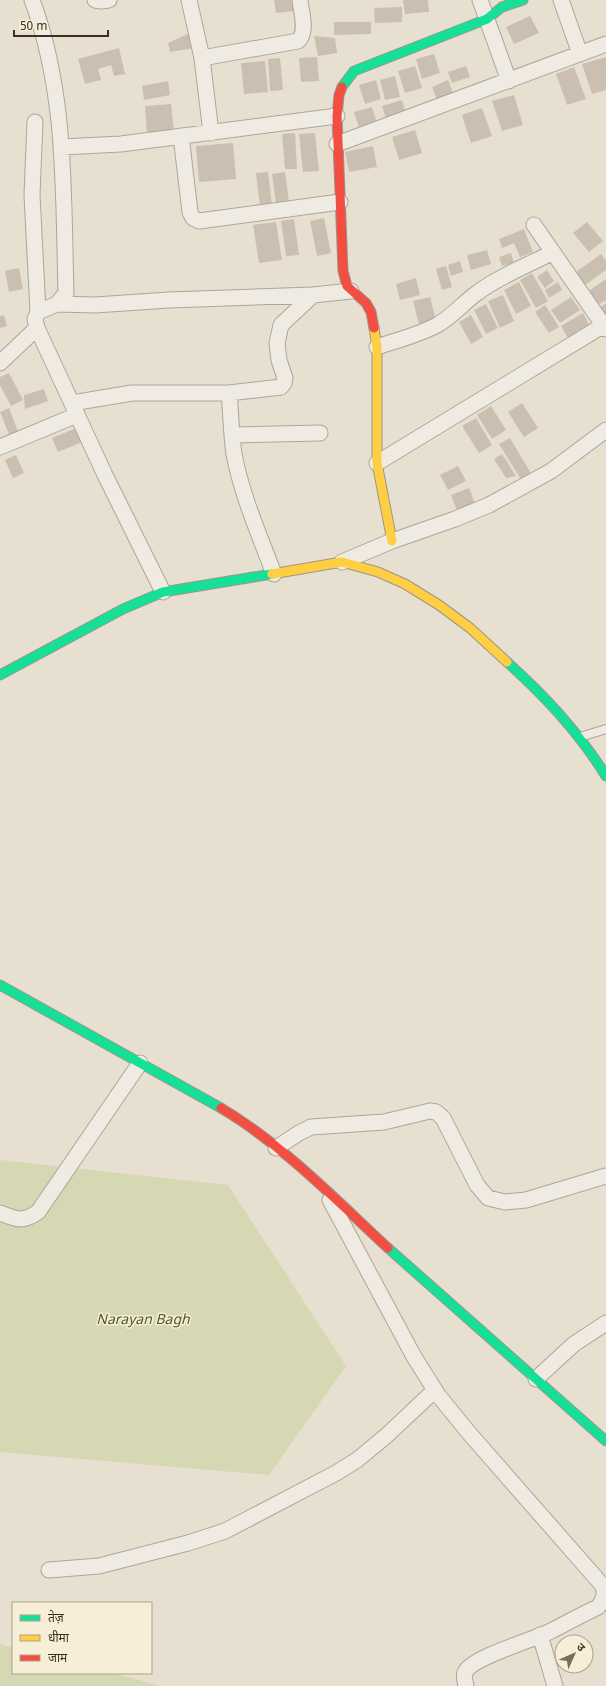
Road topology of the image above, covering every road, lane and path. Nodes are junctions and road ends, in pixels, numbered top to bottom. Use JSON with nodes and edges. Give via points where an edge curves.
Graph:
{"nodes":[{"id":1,"x":32,"y":0,"type":"edge"},
{"id":2,"x":95,"y":0,"type":"edge"},
{"id":3,"x":109,"y":0,"type":"edge"},
{"id":4,"x":189,"y":0,"type":"edge"},
{"id":5,"x":300,"y":0,"type":"edge"},
{"id":6,"x":480,"y":0,"type":"edge"},
{"id":7,"x":523,"y":0,"type":"edge"},
{"id":8,"x":561,"y":0,"type":"edge"},
{"id":9,"x":487,"y":20,"type":"junction"},
{"id":10,"x":606,"y":44,"type":"edge"},
{"id":11,"x":580,"y":54,"type":"junction"},
{"id":12,"x":202,"y":58,"type":"junction"},
{"id":13,"x":509,"y":81,"type":"junction"},
{"id":14,"x":337,"y":116,"type":"junction"},
{"id":15,"x":35,"y":122,"type":"dead end"},
{"id":16,"x":211,"y":133,"type":"junction"},
{"id":17,"x":181,"y":136,"type":"junction"},
{"id":18,"x":337,"y":144,"type":"junction"},
{"id":19,"x":61,"y":147,"type":"junction"},
{"id":20,"x":340,"y":202,"type":"junction"},
{"id":21,"x":534,"y":224,"type":"dead end"},
{"id":22,"x":553,"y":252,"type":"junction"},
{"id":23,"x":351,"y":292,"type":"junction"},
{"id":24,"x":313,"y":295,"type":"junction"},
{"id":25,"x":57,"y":304,"type":"junction"},
{"id":26,"x":38,"y":312,"type":"junction"},
{"id":27,"x":605,"y":327,"type":"edge"},
{"id":28,"x":37,"y":328,"type":"junction"},
{"id":29,"x":377,"y":347,"type":"junction"},
{"id":30,"x":0,"y":363,"type":"edge"},
{"id":31,"x":229,"y":393,"type":"junction"},
{"id":32,"x":75,"y":409,"type":"junction"},
{"id":33,"x":606,"y":430,"type":"edge"},
{"id":34,"x":320,"y":433,"type":"dead end"},
{"id":35,"x":232,"y":436,"type":"junction"},
{"id":36,"x":0,"y":447,"type":"edge"},
{"id":37,"x":377,"y":463,"type":"junction"},
{"id":38,"x":392,"y":541,"type":"junction"},
{"id":39,"x":342,"y":562,"type":"junction"},
{"id":40,"x":274,"y":574,"type":"junction"},
{"id":41,"x":163,"y":592,"type":"junction"},
{"id":42,"x":0,"y":675,"type":"edge"},
{"id":43,"x":606,"y":729,"type":"edge"},
{"id":44,"x":579,"y":738,"type":"junction"},
{"id":45,"x":606,"y":776,"type":"edge"},
{"id":46,"x":0,"y":984,"type":"edge"},
{"id":47,"x":140,"y":1063,"type":"junction"},
{"id":48,"x":276,"y":1148,"type":"junction"},
{"id":49,"x":606,"y":1176,"type":"edge"},
{"id":50,"x":324,"y":1189,"type":"junction"},
{"id":51,"x":0,"y":1213,"type":"edge"},
{"id":52,"x":606,"y":1323,"type":"edge"},
{"id":53,"x":536,"y":1379,"type":"junction"},
{"id":54,"x":435,"y":1390,"type":"junction"},
{"id":55,"x":606,"y":1441,"type":"edge"},
{"id":56,"x":49,"y":1570,"type":"dead end"},
{"id":57,"x":540,"y":1636,"type":"junction"},
{"id":58,"x":466,"y":1686,"type":"edge"},
{"id":59,"x":555,"y":1686,"type":"edge"}],
"edges":[{"from":1,"to":19,"type":"street","via":[[42,27],[55,84]]},
{"from":2,"to":3,"type":"street"},
{"from":4,"to":12,"type":"street"},
{"from":5,"to":12,"type":"street","via":[[304,30],[298,41]]},
{"from":6,"to":9,"type":"street"},
{"from":7,"to":9,"type":"street","via":[[502,7]]},
{"from":8,"to":11,"type":"street"},
{"from":9,"to":13,"type":"street"},
{"from":9,"to":14,"type":"street","via":[[354,71],[339,95]]},
{"from":10,"to":11,"type":"street"},
{"from":11,"to":13,"type":"street"},
{"from":12,"to":16,"type":"street"},
{"from":13,"to":18,"type":"street"},
{"from":14,"to":16,"type":"street"},
{"from":14,"to":18,"type":"street"},
{"from":15,"to":26,"type":"street","via":[[32,195]]},
{"from":16,"to":17,"type":"street"},
{"from":17,"to":19,"type":"street","via":[[121,144]]},
{"from":17,"to":20,"type":"street","via":[[190,212],[193,218],[199,221]]},
{"from":18,"to":20,"type":"street"},
{"from":19,"to":25,"type":"street","via":[[66,293]]},
{"from":20,"to":23,"type":"street","via":[[343,271]]},
{"from":21,"to":22,"type":"street"},
{"from":22,"to":27,"type":"street"},
{"from":22,"to":29,"type":"street","via":[[488,286],[436,326]]},
{"from":23,"to":24,"type":"street"},
{"from":23,"to":29,"type":"street","via":[[366,303],[371,312]]},
{"from":24,"to":25,"type":"street","via":[[95,305]]},
{"from":24,"to":31,"type":"street","via":[[281,325],[277,344],[285,378],[281,387]]},
{"from":25,"to":26,"type":"street"},
{"from":26,"to":28,"type":"street","via":[[35,319]]},
{"from":27,"to":37,"type":"street"},
{"from":28,"to":30,"type":"street"},
{"from":28,"to":32,"type":"street"},
{"from":29,"to":37,"type":"street"},
{"from":31,"to":32,"type":"street","via":[[132,393],[107,396]]},
{"from":31,"to":35,"type":"street"},
{"from":32,"to":36,"type":"street"},
{"from":32,"to":41,"type":"street"},
{"from":33,"to":38,"type":"street","via":[[551,471],[523,487],[455,519]]},
{"from":34,"to":35,"type":"street"},
{"from":35,"to":40,"type":"street","via":[[237,468],[247,504]]},
{"from":37,"to":38,"type":"street"},
{"from":38,"to":39,"type":"street"},
{"from":39,"to":40,"type":"street"},
{"from":39,"to":44,"type":"street","via":[[378,572],[405,584],[440,605],[512,666]]},
{"from":40,"to":41,"type":"street"},
{"from":41,"to":42,"type":"street","via":[[123,609]]},
{"from":43,"to":44,"type":"lane"},
{"from":44,"to":45,"type":"street"},
{"from":46,"to":47,"type":"street"},
{"from":47,"to":48,"type":"street","via":[[230,1114]]},
{"from":47,"to":51,"type":"street","via":[[38,1212],[24,1220]]},
{"from":48,"to":49,"type":"street","via":[[311,1127],[375,1123],[430,1111],[443,1118],[477,1185],[488,1198],[505,1202],[526,1200]]},
{"from":48,"to":50,"type":"street"},
{"from":50,"to":53,"type":"street","via":[[414,1273]]},
{"from":50,"to":54,"type":"street","via":[[371,1279]]},
{"from":52,"to":53,"type":"street","via":[[574,1344]]},
{"from":53,"to":55,"type":"street"},
{"from":54,"to":56,"type":"street","via":[[357,1460],[225,1531],[99,1566]]},
{"from":54,"to":57,"type":"street","via":[[603,1586],[605,1594],[603,1602],[598,1607]]},
{"from":57,"to":58,"type":"street","via":[[474,1664],[466,1671]]},
{"from":57,"to":59,"type":"street"}]}
